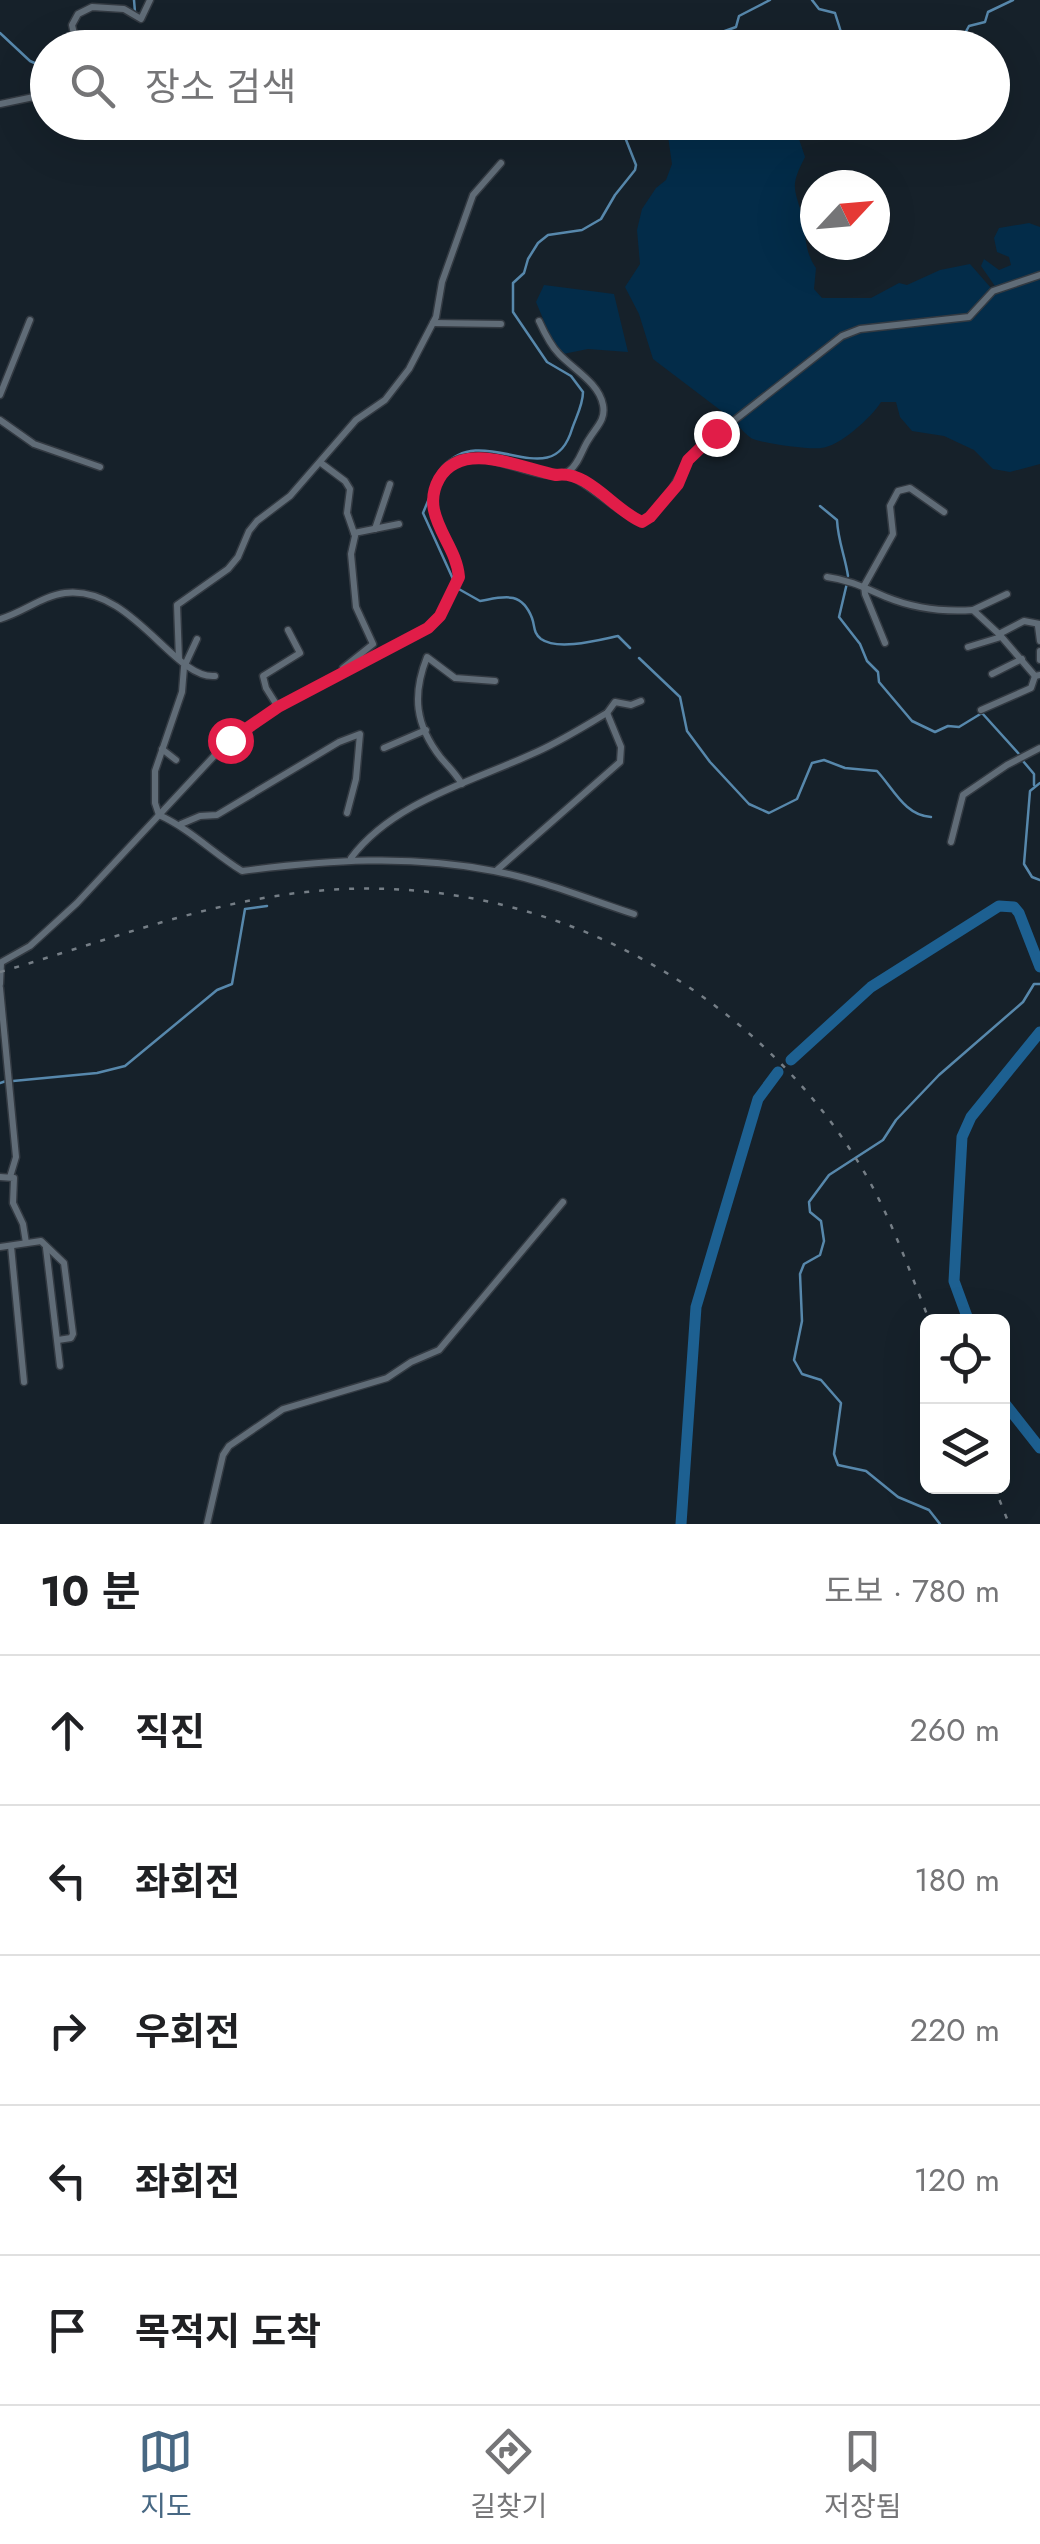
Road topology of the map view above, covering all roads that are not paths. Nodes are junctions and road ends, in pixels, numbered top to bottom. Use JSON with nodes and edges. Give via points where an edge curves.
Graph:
{"nodes":[{"id":1,"x":150,"y":0,"type":"edge"},
{"id":2,"x":73,"y":30,"type":"edge"},
{"id":3,"x":30,"y":98,"type":"edge"},
{"id":4,"x":0,"y":104,"type":"edge"},
{"id":5,"x":501,"y":164,"type":"dead end"},
{"id":6,"x":1040,"y":275,"type":"edge"},
{"id":7,"x":30,"y":320,"type":"dead end"},
{"id":8,"x":539,"y":321,"type":"dead end"},
{"id":9,"x":433,"y":323,"type":"junction"},
{"id":10,"x":501,"y":324,"type":"dead end"},
{"id":11,"x":0,"y":395,"type":"edge"},
{"id":12,"x":0,"y":420,"type":"edge"},
{"id":13,"x":321,"y":463,"type":"junction"},
{"id":14,"x":100,"y":467,"type":"dead end"},
{"id":15,"x":566,"y":473,"type":"junction"},
{"id":16,"x":390,"y":484,"type":"dead end"},
{"id":17,"x":944,"y":512,"type":"dead end"},
{"id":18,"x":398,"y":524,"type":"dead end"},
{"id":19,"x":375,"y":529,"type":"junction"},
{"id":20,"x":354,"y":534,"type":"junction"},
{"id":21,"x":827,"y":576,"type":"dead end"},
{"id":22,"x":864,"y":586,"type":"junction"},
{"id":23,"x":1007,"y":594,"type":"dead end"},
{"id":24,"x":972,"y":610,"type":"junction"},
{"id":25,"x":0,"y":619,"type":"edge"},
{"id":26,"x":1039,"y":625,"type":"edge"},
{"id":27,"x":288,"y":630,"type":"dead end"},
{"id":28,"x":1000,"y":635,"type":"junction"},
{"id":29,"x":197,"y":639,"type":"dead end"},
{"id":30,"x":1040,"y":641,"type":"edge"},
{"id":31,"x":885,"y":643,"type":"dead end"},
{"id":32,"x":968,"y":647,"type":"dead end"},
{"id":33,"x":1040,"y":652,"type":"edge"},
{"id":34,"x":1022,"y":659,"type":"junction"},
{"id":35,"x":179,"y":660,"type":"junction"},
{"id":36,"x":1040,"y":660,"type":"edge"},
{"id":37,"x":184,"y":668,"type":"junction"},
{"id":38,"x":339,"y":673,"type":"junction"},
{"id":39,"x":992,"y":674,"type":"dead end"},
{"id":40,"x":1038,"y":675,"type":"edge"},
{"id":41,"x":214,"y":676,"type":"dead end"},
{"id":42,"x":496,"y":680,"type":"dead end"},
{"id":43,"x":641,"y":701,"type":"dead end"},
{"id":44,"x":278,"y":707,"type":"junction"},
{"id":45,"x":981,"y":710,"type":"dead end"},
{"id":46,"x":608,"y":713,"type":"junction"},
{"id":47,"x":426,"y":730,"type":"junction"},
{"id":48,"x":384,"y":748,"type":"dead end"},
{"id":49,"x":1040,"y":748,"type":"edge"},
{"id":50,"x":162,"y":750,"type":"junction"},
{"id":51,"x":176,"y":760,"type":"dead end"},
{"id":52,"x":462,"y":784,"type":"junction"},
{"id":53,"x":348,"y":812,"type":"dead end"},
{"id":54,"x":159,"y":815,"type":"junction"},
{"id":55,"x":180,"y":824,"type":"junction"},
{"id":56,"x":951,"y":842,"type":"dead end"},
{"id":57,"x":350,"y":859,"type":"junction"},
{"id":58,"x":496,"y":871,"type":"junction"},
{"id":59,"x":634,"y":914,"type":"dead end"},
{"id":60,"x":0,"y":963,"type":"edge"},
{"id":61,"x":0,"y":986,"type":"edge"},
{"id":62,"x":10,"y":1176,"type":"junction"},
{"id":63,"x":0,"y":1177,"type":"edge"},
{"id":64,"x":564,"y":1202,"type":"dead end"},
{"id":65,"x":26,"y":1243,"type":"junction"},
{"id":66,"x":11,"y":1246,"type":"junction"},
{"id":67,"x":0,"y":1247,"type":"edge"},
{"id":68,"x":46,"y":1247,"type":"junction"},
{"id":69,"x":58,"y":1340,"type":"junction"},
{"id":70,"x":60,"y":1366,"type":"dead end"},
{"id":71,"x":24,"y":1382,"type":"dead end"},
{"id":72,"x":208,"y":1524,"type":"edge"}],
"edges":[{"from":1,"to":2,"type":"street","via":[[141,19],[120,8],[84,9]]},
{"from":3,"to":4,"type":"street"},
{"from":5,"to":9,"type":"street","via":[[473,195]]},
{"from":6,"to":15,"type":"street","via":[[993,291],[969,317],[842,336],[700,448],[642,522]]},
{"from":7,"to":11,"type":"street"},
{"from":8,"to":15,"type":"street","via":[[604,408]]},
{"from":9,"to":10,"type":"street"},
{"from":9,"to":13,"type":"street","via":[[409,369]]},
{"from":12,"to":14,"type":"street","via":[[34,444]]},
{"from":13,"to":20,"type":"street","via":[[350,490],[347,513]]},
{"from":13,"to":35,"type":"street","via":[[248,531],[228,568],[177,605]]},
{"from":15,"to":38,"type":"street","via":[[471,458],[453,462],[433,500],[459,577],[440,616]]},
{"from":16,"to":19,"type":"street"},
{"from":17,"to":22,"type":"street","via":[[910,488],[898,491],[890,506],[892,534]]},
{"from":18,"to":19,"type":"street"},
{"from":19,"to":20,"type":"street"},
{"from":20,"to":38,"type":"street","via":[[356,607],[373,644]]},
{"from":21,"to":22,"type":"street"},
{"from":22,"to":24,"type":"street","via":[[912,604]]},
{"from":22,"to":31,"type":"street"},
{"from":23,"to":24,"type":"street"},
{"from":24,"to":28,"type":"street"},
{"from":25,"to":35,"type":"street","via":[[59,594],[91,595],[132,616]]},
{"from":26,"to":28,"type":"street","via":[[1024,621]]},
{"from":26,"to":30,"type":"street"},
{"from":27,"to":44,"type":"street","via":[[300,653],[263,676]]},
{"from":28,"to":32,"type":"street"},
{"from":28,"to":34,"type":"street"},
{"from":29,"to":37,"type":"street"},
{"from":33,"to":36,"type":"street"},
{"from":34,"to":39,"type":"street"},
{"from":34,"to":40,"type":"street"},
{"from":35,"to":37,"type":"street"},
{"from":37,"to":41,"type":"street"},
{"from":37,"to":50,"type":"street"},
{"from":38,"to":44,"type":"street"},
{"from":40,"to":45,"type":"street","via":[[1031,688]]},
{"from":42,"to":47,"type":"street","via":[[456,678],[428,657],[416,694]]},
{"from":43,"to":46,"type":"street","via":[[615,702]]},
{"from":44,"to":54,"type":"street","via":[[230,740]]},
{"from":46,"to":52,"type":"street"},
{"from":46,"to":58,"type":"street","via":[[620,762]]},
{"from":47,"to":48,"type":"street"},
{"from":47,"to":52,"type":"street"},
{"from":49,"to":56,"type":"street","via":[[963,795]]},
{"from":50,"to":51,"type":"street"},
{"from":50,"to":54,"type":"street","via":[[153,782]]},
{"from":52,"to":57,"type":"street","via":[[400,815]]},
{"from":53,"to":55,"type":"street","via":[[360,734],[217,815]]},
{"from":54,"to":55,"type":"street"},
{"from":54,"to":60,"type":"street","via":[[77,903],[30,946]]},
{"from":55,"to":57,"type":"street","via":[[242,870]]},
{"from":57,"to":58,"type":"street"},
{"from":58,"to":59,"type":"street"},
{"from":60,"to":61,"type":"street"},
{"from":61,"to":62,"type":"street","via":[[16,1156]]},
{"from":62,"to":63,"type":"street"},
{"from":62,"to":65,"type":"street"},
{"from":64,"to":72,"type":"street","via":[[439,1350],[393,1376],[282,1409],[230,1446]]},
{"from":65,"to":66,"type":"street"},
{"from":65,"to":68,"type":"street"},
{"from":66,"to":67,"type":"street"},
{"from":66,"to":71,"type":"street"},
{"from":68,"to":69,"type":"street"},
{"from":68,"to":69,"type":"street","via":[[64,1263],[72,1322],[73,1337]]},
{"from":69,"to":70,"type":"street"}]}
